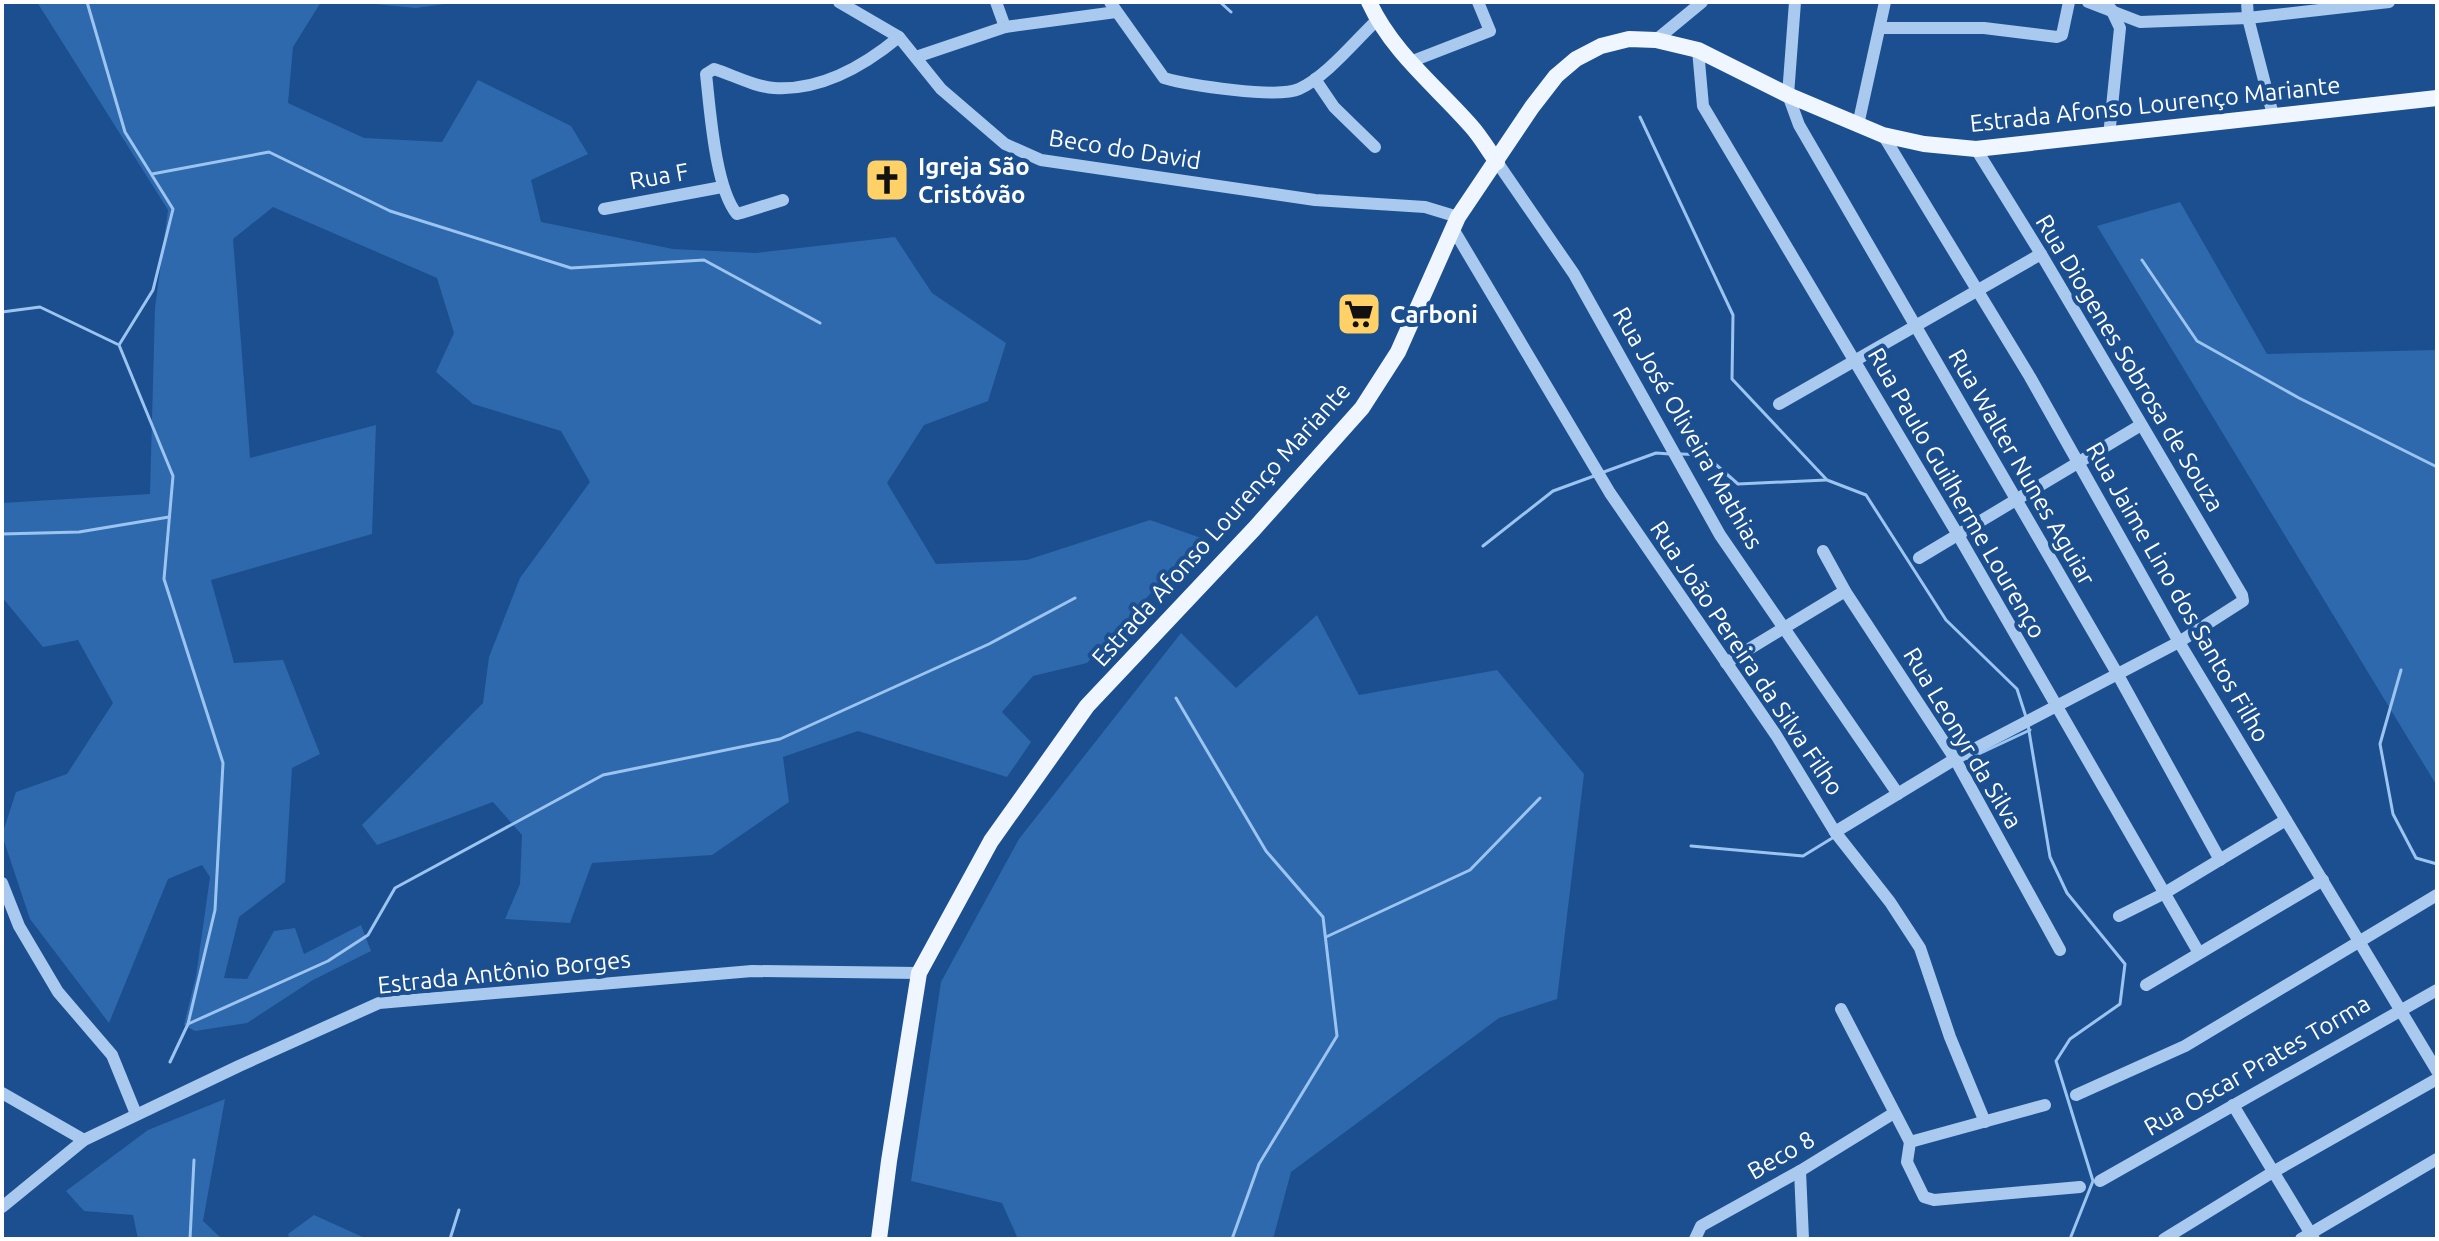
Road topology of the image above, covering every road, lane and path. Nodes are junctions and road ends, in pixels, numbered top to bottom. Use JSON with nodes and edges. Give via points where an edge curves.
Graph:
{"nodes":[{"id":1,"x":839,"y":2,"type":"edge"},
{"id":2,"x":996,"y":2,"type":"edge"},
{"id":3,"x":1369,"y":2,"type":"edge"},
{"id":4,"x":1478,"y":2,"type":"edge"},
{"id":5,"x":1702,"y":2,"type":"edge"},
{"id":6,"x":1795,"y":2,"type":"edge"},
{"id":7,"x":1885,"y":2,"type":"edge"},
{"id":8,"x":2069,"y":2,"type":"edge"},
{"id":9,"x":2088,"y":2,"type":"edge"},
{"id":10,"x":2247,"y":2,"type":"edge"},
{"id":11,"x":2389,"y":2,"type":"edge"},
{"id":12,"x":2110,"y":5,"type":"edge"},
{"id":13,"x":1113,"y":7,"type":"edge"},
{"id":14,"x":2248,"y":18,"type":"junction"},
{"id":15,"x":1377,"y":20,"type":"junction"},
{"id":16,"x":1005,"y":27,"type":"junction"},
{"id":17,"x":1882,"y":28,"type":"junction"},
{"id":18,"x":899,"y":37,"type":"junction"},
{"id":19,"x":1656,"y":40,"type":"junction"},
{"id":20,"x":1698,"y":50,"type":"junction"},
{"id":21,"x":916,"y":57,"type":"junction"},
{"id":22,"x":1410,"y":62,"type":"junction"},
{"id":23,"x":1315,"y":79,"type":"junction"},
{"id":24,"x":1788,"y":95,"type":"junction"},
{"id":25,"x":2437,"y":98,"type":"edge"},
{"id":26,"x":2273,"y":115,"type":"junction"},
{"id":27,"x":1858,"y":125,"type":"junction"},
{"id":28,"x":1883,"y":135,"type":"junction"},
{"id":29,"x":2109,"y":136,"type":"junction"},
{"id":30,"x":1375,"y":147,"type":"dead end"},
{"id":31,"x":1976,"y":149,"type":"junction"},
{"id":32,"x":1497,"y":162,"type":"junction"},
{"id":33,"x":722,"y":187,"type":"junction"},
{"id":34,"x":783,"y":200,"type":"dead end"},
{"id":35,"x":604,"y":209,"type":"dead end"},
{"id":36,"x":1455,"y":222,"type":"junction"},
{"id":37,"x":2041,"y":254,"type":"junction"},
{"id":38,"x":1977,"y":292,"type":"junction"},
{"id":39,"x":1915,"y":328,"type":"junction"},
{"id":40,"x":1854,"y":361,"type":"junction"},
{"id":41,"x":1779,"y":404,"type":"dead end"},
{"id":42,"x":2141,"y":425,"type":"junction"},
{"id":43,"x":2078,"y":464,"type":"junction"},
{"id":44,"x":2016,"y":500,"type":"junction"},
{"id":45,"x":1958,"y":535,"type":"junction"},
{"id":46,"x":1823,"y":551,"type":"dead end"},
{"id":47,"x":1919,"y":558,"type":"dead end"},
{"id":48,"x":1845,"y":591,"type":"junction"},
{"id":49,"x":1785,"y":626,"type":"junction"},
{"id":50,"x":2179,"y":642,"type":"junction"},
{"id":51,"x":1726,"y":663,"type":"junction"},
{"id":52,"x":2118,"y":675,"type":"junction"},
{"id":53,"x":2056,"y":708,"type":"junction"},
{"id":54,"x":1955,"y":759,"type":"junction"},
{"id":55,"x":1898,"y":794,"type":"junction"},
{"id":56,"x":2286,"y":820,"type":"junction"},
{"id":57,"x":1835,"y":832,"type":"junction"},
{"id":58,"x":2220,"y":860,"type":"junction"},
{"id":59,"x":2323,"y":880,"type":"junction"},
{"id":60,"x":2,"y":883,"type":"edge"},
{"id":61,"x":2163,"y":894,"type":"junction"},
{"id":62,"x":2437,"y":895,"type":"edge"},
{"id":63,"x":2119,"y":916,"type":"dead end"},
{"id":64,"x":2360,"y":942,"type":"junction"},
{"id":65,"x":2060,"y":950,"type":"dead end"},
{"id":66,"x":2199,"y":953,"type":"junction"},
{"id":67,"x":919,"y":973,"type":"junction"},
{"id":68,"x":2146,"y":985,"type":"dead end"},
{"id":69,"x":2437,"y":990,"type":"edge"},
{"id":70,"x":1841,"y":1009,"type":"dead end"},
{"id":71,"x":2400,"y":1009,"type":"junction"},
{"id":72,"x":2437,"y":1071,"type":"edge"},
{"id":73,"x":2437,"y":1079,"type":"edge"},
{"id":74,"x":2,"y":1093,"type":"edge"},
{"id":75,"x":2076,"y":1095,"type":"dead end"},
{"id":76,"x":2045,"y":1105,"type":"dead end"},
{"id":77,"x":2233,"y":1105,"type":"junction"},
{"id":78,"x":1894,"y":1113,"type":"junction"},
{"id":79,"x":136,"y":1114,"type":"junction"},
{"id":80,"x":1985,"y":1122,"type":"junction"},
{"id":81,"x":84,"y":1140,"type":"junction"},
{"id":82,"x":1910,"y":1142,"type":"junction"},
{"id":83,"x":2437,"y":1159,"type":"edge"},
{"id":84,"x":1800,"y":1171,"type":"junction"},
{"id":85,"x":2273,"y":1172,"type":"junction"},
{"id":86,"x":2100,"y":1181,"type":"dead end"},
{"id":87,"x":2080,"y":1187,"type":"dead end"},
{"id":88,"x":2,"y":1207,"type":"edge"},
{"id":89,"x":2309,"y":1237,"type":"edge"},
{"id":90,"x":879,"y":1239,"type":"edge"},
{"id":91,"x":1695,"y":1239,"type":"edge"},
{"id":92,"x":1803,"y":1239,"type":"edge"},
{"id":93,"x":2164,"y":1239,"type":"edge"}],
"edges":[{"from":1,"to":18,"type":"street","name":"Beco do David"},
{"from":2,"to":16,"type":"street"},
{"from":3,"to":15,"type":"main road"},
{"from":4,"to":22,"type":"street","via":[[1490,31]]},
{"from":5,"to":19,"type":"street"},
{"from":6,"to":24,"type":"street"},
{"from":7,"to":17,"type":"street"},
{"from":8,"to":17,"type":"street","via":[[2062,35],[2057,37],[1984,28]]},
{"from":9,"to":12,"type":"street"},
{"from":10,"to":14,"type":"street"},
{"from":11,"to":14,"type":"street"},
{"from":12,"to":14,"type":"street","via":[[2140,22]]},
{"from":12,"to":29,"type":"street","via":[[2120,28]]},
{"from":13,"to":16,"type":"street"},
{"from":13,"to":23,"type":"street","via":[[1164,78],[1225,90],[1282,91],[1296,91]]},
{"from":14,"to":26,"type":"street"},
{"from":15,"to":22,"type":"main road"},
{"from":15,"to":23,"type":"street"},
{"from":16,"to":21,"type":"street"},
{"from":17,"to":27,"type":"street"},
{"from":18,"to":21,"type":"street","name":"Beco do David"},
{"from":18,"to":33,"type":"street","via":[[844,75],[803,86],[772,88],[710,70],[708,96]]},
{"from":19,"to":20,"type":"main road","name":"Estrada Afonso Lourenço Mariante"},
{"from":19,"to":32,"type":"main road","name":"Estrada Afonso Lourenço Mariante","via":[[1629,39],[1576,59],[1532,107]]},
{"from":20,"to":24,"type":"main road","name":"Estrada Afonso Lourenço Mariante"},
{"from":20,"to":40,"type":"street","name":"Rua Paulo Guilherme Lourenço","via":[[1703,106]]},
{"from":21,"to":36,"type":"street","name":"Beco do David","via":[[941,89],[1005,144],[1041,160],[1315,200],[1425,207]]},
{"from":22,"to":32,"type":"main road","via":[[1472,127]]},
{"from":23,"to":30,"type":"street","via":[[1334,107]]},
{"from":24,"to":27,"type":"main road","name":"Estrada Afonso Lourenço Mariante"},
{"from":24,"to":39,"type":"street","name":"Rua Walter Nunes Aguiar","via":[[1799,125]]},
{"from":25,"to":26,"type":"main road","name":"Estrada Afonso Lourenço Mariante"},
{"from":26,"to":29,"type":"main road","name":"Estrada Afonso Lourenço Mariante"},
{"from":27,"to":28,"type":"main road","name":"Estrada Afonso Lourenço Mariante"},
{"from":28,"to":31,"type":"main road","name":"Estrada Afonso Lourenço Mariante"},
{"from":28,"to":38,"type":"street","name":"Rua Jaime Lino dos Santos Filho"},
{"from":29,"to":31,"type":"main road","name":"Estrada Afonso Lourenço Mariante"},
{"from":31,"to":37,"type":"street","name":"Rua Diogenes Sobrosa de Souza"},
{"from":32,"to":36,"type":"main road","name":"Estrada Afonso Lourenço Mariante"},
{"from":32,"to":49,"type":"street","name":"Rua José Oliveira Mathias","via":[[1574,274],[1720,535]]},
{"from":33,"to":34,"type":"street","via":[[737,214]]},
{"from":33,"to":35,"type":"street","name":"Rua F"},
{"from":36,"to":51,"type":"street","name":"Rua João Pereira da Silva Filho","via":[[1610,493]]},
{"from":36,"to":67,"type":"main road","name":"Estrada Afonso Lourenço Mariante","via":[[1398,352],[1362,408],[1087,706],[991,841]]},
{"from":37,"to":38,"type":"street"},
{"from":37,"to":42,"type":"street","name":"Rua Diogenes Sobrosa de Souza"},
{"from":38,"to":39,"type":"street"},
{"from":38,"to":43,"type":"street","name":"Rua Jaime Lino dos Santos Filho"},
{"from":39,"to":40,"type":"street"},
{"from":39,"to":44,"type":"street","name":"Rua Walter Nunes Aguiar"},
{"from":40,"to":41,"type":"street"},
{"from":40,"to":45,"type":"street","name":"Rua Paulo Guilherme Lourenço"},
{"from":42,"to":43,"type":"street"},
{"from":42,"to":50,"type":"street","name":"Rua Diogenes Sobrosa de Souza","via":[[2242,595],[2243,601]]},
{"from":43,"to":44,"type":"street"},
{"from":43,"to":50,"type":"street","name":"Rua Jaime Lino dos Santos Filho"},
{"from":44,"to":45,"type":"street"},
{"from":44,"to":52,"type":"street","name":"Rua Walter Nunes Aguiar"},
{"from":45,"to":47,"type":"street"},
{"from":45,"to":53,"type":"street","name":"Rua Paulo Guilherme Lourenço"},
{"from":46,"to":48,"type":"street","name":"Rua Leonyr da Silva"},
{"from":48,"to":49,"type":"street"},
{"from":48,"to":54,"type":"street","name":"Rua Leonyr da Silva"},
{"from":49,"to":51,"type":"street"},
{"from":49,"to":55,"type":"street","name":"Rua José Oliveira Mathias"},
{"from":50,"to":52,"type":"street"},
{"from":50,"to":56,"type":"street","name":"Rua Jaime Lino dos Santos Filho"},
{"from":51,"to":57,"type":"street","name":"Rua João Pereira da Silva Filho"},
{"from":52,"to":53,"type":"street"},
{"from":52,"to":58,"type":"street","name":"Rua Walter Nunes Aguiar"},
{"from":53,"to":54,"type":"street"},
{"from":53,"to":61,"type":"street","name":"Rua Paulo Guilherme Lourenço"},
{"from":54,"to":55,"type":"street"},
{"from":54,"to":65,"type":"street","name":"Rua Leonyr da Silva"},
{"from":55,"to":57,"type":"street"},
{"from":56,"to":58,"type":"street"},
{"from":56,"to":59,"type":"street","name":"Rua Jaime Lino dos Santos Filho"},
{"from":57,"to":80,"type":"street","name":"Rua João Pereira da Silva Filho","via":[[1920,948]]},
{"from":58,"to":61,"type":"street"},
{"from":59,"to":64,"type":"street","name":"Rua Jaime Lino dos Santos Filho"},
{"from":59,"to":66,"type":"street"},
{"from":60,"to":79,"type":"street","via":[[19,926],[58,992],[112,1055]]},
{"from":61,"to":63,"type":"street"},
{"from":61,"to":66,"type":"street","name":"Rua Paulo Guilherme Lourenço"},
{"from":62,"to":64,"type":"street"},
{"from":64,"to":71,"type":"street","name":"Rua Jaime Lino dos Santos Filho"},
{"from":64,"to":75,"type":"street","via":[[2185,1046]]},
{"from":66,"to":68,"type":"street"},
{"from":67,"to":79,"type":"street","name":"Estrada Antônio Borges","via":[[752,971],[379,1003]]},
{"from":67,"to":90,"type":"main road","name":"Estrada Afonso Lourenço Mariante"},
{"from":69,"to":71,"type":"street","name":"Rua Oscar Prates Torma"},
{"from":70,"to":78,"type":"street"},
{"from":71,"to":72,"type":"street","name":"Rua Jaime Lino dos Santos Filho"},
{"from":71,"to":77,"type":"street","name":"Rua Oscar Prates Torma"},
{"from":73,"to":85,"type":"street"},
{"from":74,"to":81,"type":"street"},
{"from":76,"to":80,"type":"street"},
{"from":77,"to":85,"type":"street"},
{"from":77,"to":86,"type":"street","name":"Rua Oscar Prates Torma"},
{"from":78,"to":82,"type":"street"},
{"from":78,"to":84,"type":"street","name":"Beco 8"},
{"from":79,"to":81,"type":"street","name":"Estrada Antônio Borges"},
{"from":80,"to":82,"type":"street"},
{"from":81,"to":88,"type":"street","name":"Estrada Antônio Borges"},
{"from":82,"to":87,"type":"street","via":[[1907,1162],[1924,1197],[1934,1200]]},
{"from":83,"to":89,"type":"street"},
{"from":84,"to":91,"type":"street","name":"Beco 8","via":[[1701,1226]]},
{"from":84,"to":92,"type":"street"},
{"from":85,"to":89,"type":"street"},
{"from":85,"to":93,"type":"street"}]}
